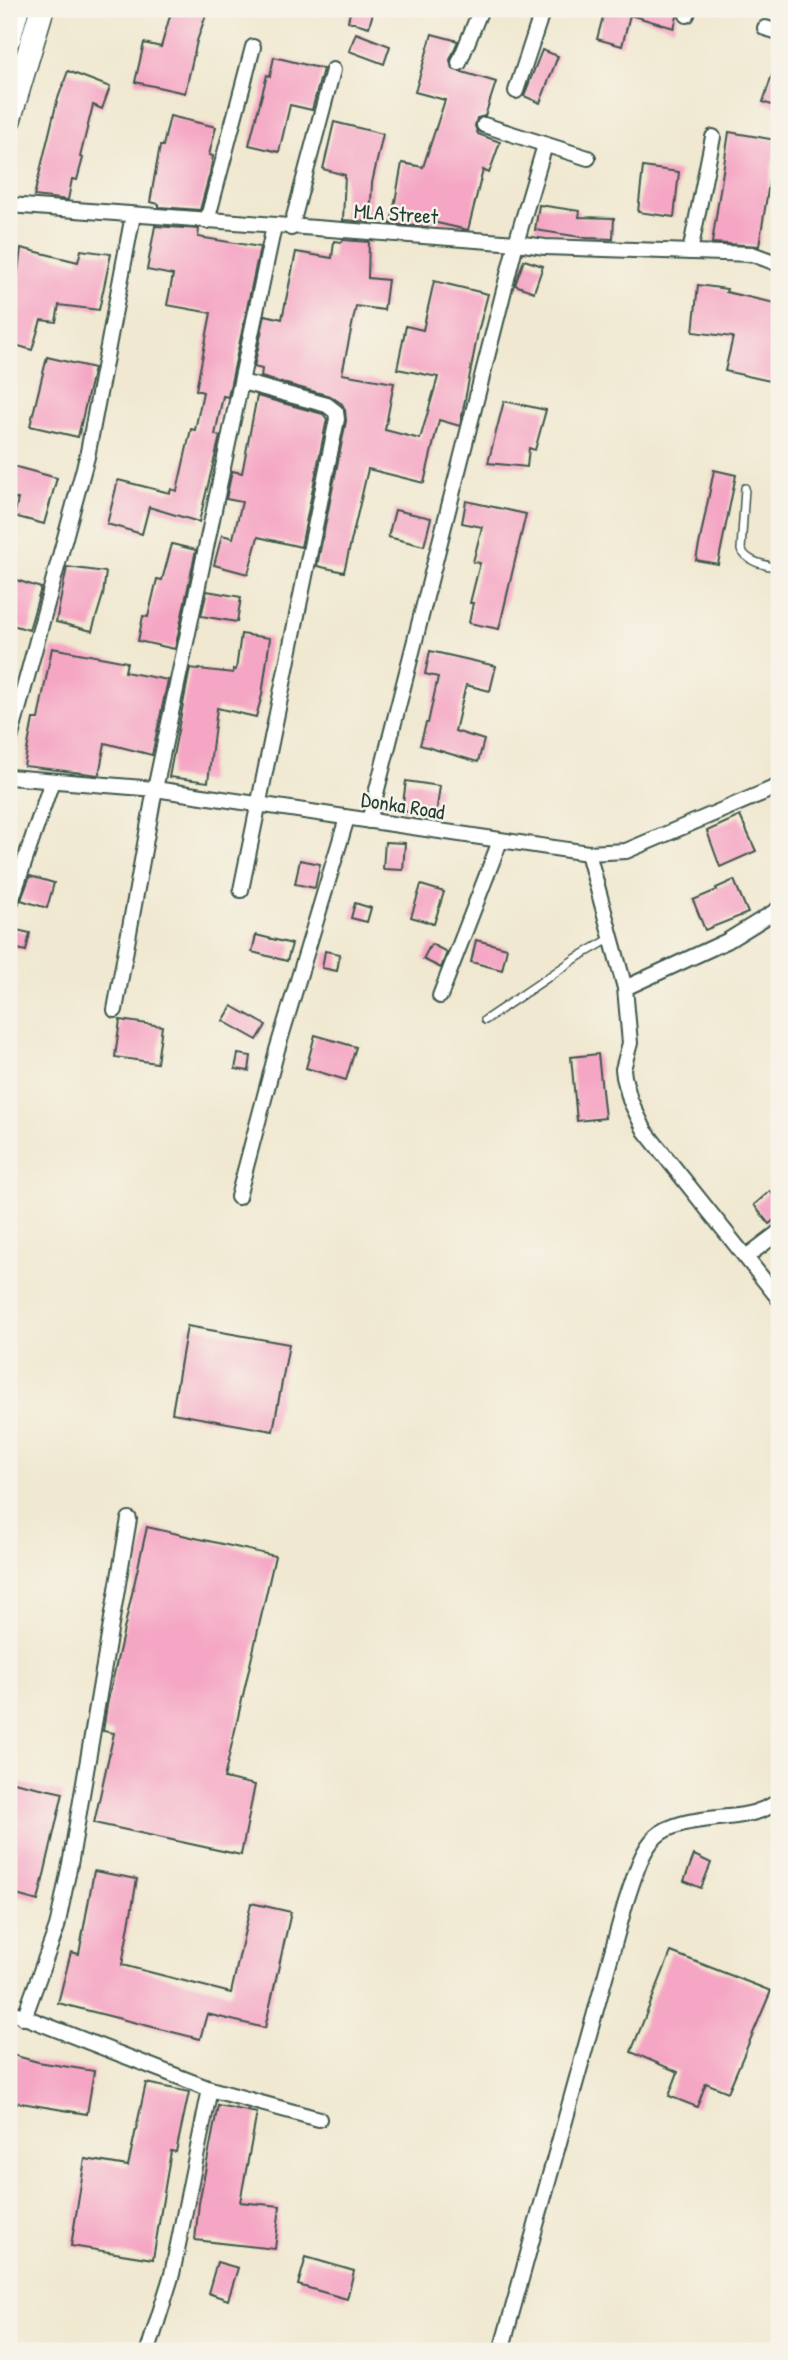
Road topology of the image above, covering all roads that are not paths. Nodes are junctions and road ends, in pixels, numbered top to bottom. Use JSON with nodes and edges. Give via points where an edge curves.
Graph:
{"nodes":[{"id":1,"x":17,"y":9,"type":"edge"},
{"id":2,"x":42,"y":9,"type":"edge"},
{"id":3,"x":480,"y":9,"type":"edge"},
{"id":4,"x":542,"y":9,"type":"edge"},
{"id":5,"x":9,"y":38,"type":"edge"},
{"id":6,"x":253,"y":47,"type":"dead end"},
{"id":7,"x":459,"y":63,"type":"dead end"},
{"id":8,"x":333,"y":70,"type":"dead end"},
{"id":9,"x":516,"y":91,"type":"dead end"},
{"id":10,"x":9,"y":120,"type":"edge"},
{"id":11,"x":484,"y":125,"type":"dead end"},
{"id":12,"x":713,"y":137,"type":"dead end"},
{"id":13,"x":545,"y":145,"type":"junction"},
{"id":14,"x":588,"y":158,"type":"dead end"},
{"id":15,"x":9,"y":205,"type":"edge"},
{"id":16,"x":133,"y":215,"type":"junction"},
{"id":17,"x":207,"y":221,"type":"junction"},
{"id":18,"x":274,"y":226,"type":"junction"},
{"id":19,"x":291,"y":228,"type":"junction"},
{"id":20,"x":516,"y":243,"type":"junction"},
{"id":21,"x":690,"y":252,"type":"junction"},
{"id":22,"x":779,"y":264,"type":"edge"},
{"id":23,"x":242,"y":382,"type":"junction"},
{"id":24,"x":745,"y":488,"type":"dead end"},
{"id":25,"x":779,"y":568,"type":"edge"},
{"id":26,"x":9,"y":743,"type":"edge"},
{"id":27,"x":9,"y":777,"type":"edge"},
{"id":28,"x":52,"y":781,"type":"junction"},
{"id":29,"x":779,"y":786,"type":"edge"},
{"id":30,"x":155,"y":789,"type":"junction"},
{"id":31,"x":258,"y":803,"type":"junction"},
{"id":32,"x":347,"y":818,"type":"junction"},
{"id":33,"x":369,"y":821,"type":"junction"},
{"id":34,"x":500,"y":841,"type":"junction"},
{"id":35,"x":588,"y":853,"type":"junction"},
{"id":36,"x":242,"y":890,"type":"dead end"},
{"id":37,"x":9,"y":907,"type":"edge"},
{"id":38,"x":779,"y":909,"type":"edge"},
{"id":39,"x":612,"y":937,"type":"junction"},
{"id":40,"x":625,"y":988,"type":"junction"},
{"id":41,"x":440,"y":996,"type":"dead end"},
{"id":42,"x":115,"y":1010,"type":"dead end"},
{"id":43,"x":485,"y":1020,"type":"dead end"},
{"id":44,"x":238,"y":1197,"type":"dead end"},
{"id":45,"x":779,"y":1232,"type":"edge"},
{"id":46,"x":746,"y":1257,"type":"junction"},
{"id":47,"x":779,"y":1300,"type":"edge"},
{"id":48,"x":129,"y":1519,"type":"dead end"},
{"id":49,"x":779,"y":1801,"type":"edge"},
{"id":50,"x":9,"y":2011,"type":"edge"},
{"id":51,"x":24,"y":2018,"type":"junction"},
{"id":52,"x":210,"y":2089,"type":"junction"},
{"id":53,"x":318,"y":2119,"type":"dead end"},
{"id":54,"x":148,"y":2351,"type":"edge"},
{"id":55,"x":500,"y":2351,"type":"edge"}],
"edges":[{"from":1,"to":5,"type":"main road"},
{"from":2,"to":10,"type":"main road"},
{"from":3,"to":7,"type":"street"},
{"from":4,"to":9,"type":"street"},
{"from":6,"to":17,"type":"street"},
{"from":8,"to":19,"type":"street"},
{"from":11,"to":13,"type":"street"},
{"from":12,"to":21,"type":"street"},
{"from":13,"to":14,"type":"street"},
{"from":13,"to":20,"type":"street"},
{"from":15,"to":16,"type":"street","name":"MLA Street"},
{"from":16,"to":17,"type":"street","name":"MLA Street"},
{"from":16,"to":26,"type":"street","via":[[87,457]]},
{"from":17,"to":18,"type":"street","name":"MLA Street"},
{"from":18,"to":19,"type":"street","name":"MLA Street"},
{"from":18,"to":23,"type":"street"},
{"from":19,"to":20,"type":"street","name":"MLA Street"},
{"from":20,"to":21,"type":"street","name":"MLA Street"},
{"from":20,"to":33,"type":"street"},
{"from":21,"to":22,"type":"street","name":"MLA Street","via":[[752,254]]},
{"from":23,"to":30,"type":"street"},
{"from":23,"to":31,"type":"street","via":[[327,405],[337,419]]},
{"from":24,"to":25,"type":"lane","via":[[741,550],[753,561]]},
{"from":27,"to":28,"type":"street","name":"Donka Road"},
{"from":28,"to":30,"type":"street","name":"Donka Road"},
{"from":28,"to":37,"type":"street"},
{"from":29,"to":35,"type":"street","name":"Donka Road","via":[[626,851]]},
{"from":30,"to":31,"type":"street","name":"Donka Road"},
{"from":30,"to":42,"type":"street"},
{"from":31,"to":32,"type":"street","name":"Donka Road"},
{"from":31,"to":36,"type":"street"},
{"from":32,"to":33,"type":"street","name":"Donka Road"},
{"from":32,"to":44,"type":"street"},
{"from":33,"to":34,"type":"street","name":"Donka Road"},
{"from":34,"to":35,"type":"street","name":"Donka Road"},
{"from":34,"to":41,"type":"street"},
{"from":35,"to":39,"type":"street"},
{"from":38,"to":40,"type":"street","via":[[727,941]]},
{"from":39,"to":40,"type":"street"},
{"from":39,"to":43,"type":"lane"},
{"from":40,"to":46,"type":"street","via":[[630,1043],[623,1069],[630,1100],[645,1131]]},
{"from":45,"to":46,"type":"street"},
{"from":46,"to":47,"type":"street"},
{"from":48,"to":51,"type":"street","via":[[57,1927]]},
{"from":49,"to":55,"type":"street","via":[[748,1815],[668,1827],[654,1836],[645,1850],[621,1918]]},
{"from":50,"to":51,"type":"street"},
{"from":51,"to":52,"type":"street"},
{"from":52,"to":53,"type":"street"},
{"from":52,"to":54,"type":"street","via":[[172,2274]]}]}
